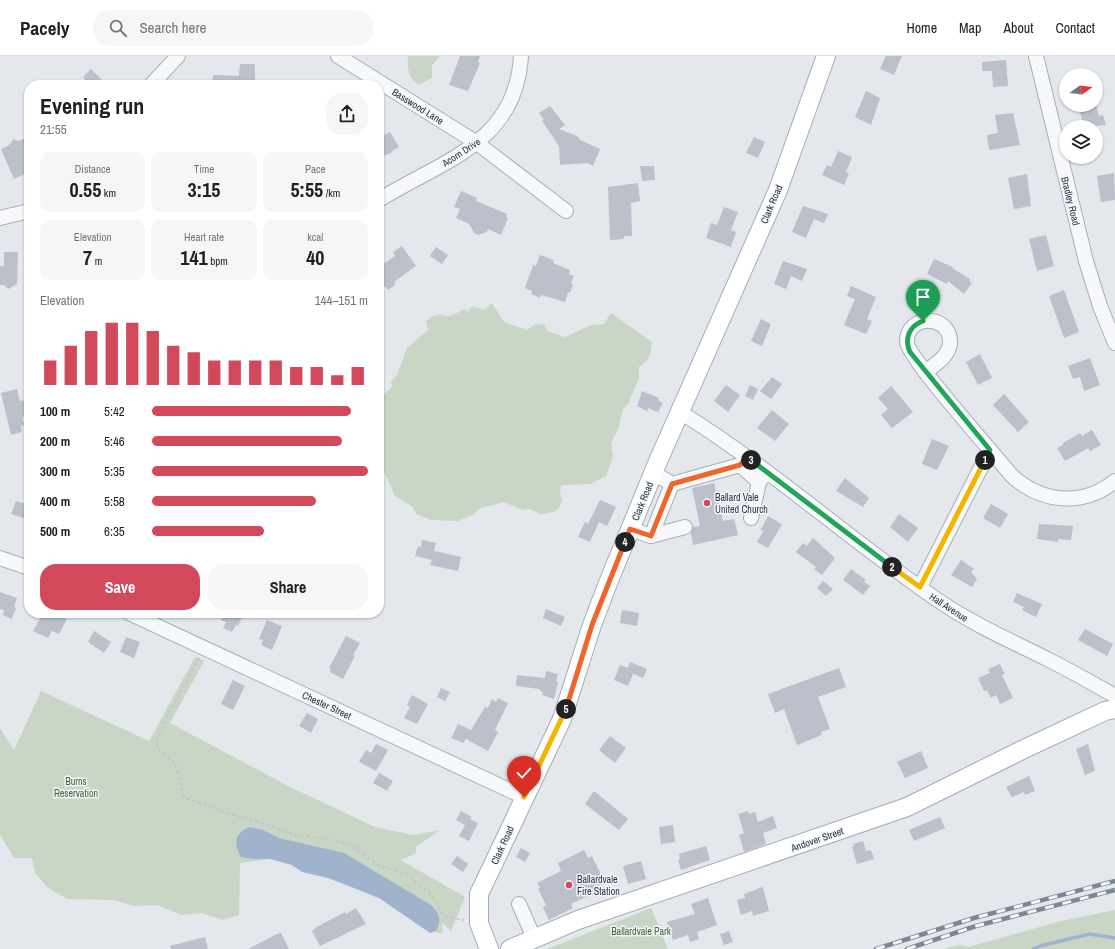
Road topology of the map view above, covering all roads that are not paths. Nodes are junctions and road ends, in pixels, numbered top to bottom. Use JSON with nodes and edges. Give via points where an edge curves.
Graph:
{"nodes":[{"id":1,"x":178,"y":56,"type":"edge"},
{"id":2,"x":338,"y":56,"type":"edge"},
{"id":3,"x":521,"y":56,"type":"edge"},
{"id":4,"x":826,"y":56,"type":"edge"},
{"id":5,"x":1036,"y":56,"type":"edge"},
{"id":6,"x":156,"y":80,"type":"edge"},
{"id":7,"x":376,"y":80,"type":"edge"},
{"id":8,"x":384,"y":85,"type":"edge"},
{"id":9,"x":477,"y":143,"type":"junction"},
{"id":10,"x":384,"y":197,"type":"edge"},
{"id":11,"x":566,"y":211,"type":"dead end"},
{"id":12,"x":24,"y":212,"type":"edge"},
{"id":13,"x":0,"y":218,"type":"edge"},
{"id":14,"x":1115,"y":343,"type":"edge"},
{"id":15,"x":925,"y":372,"type":"dead end"},
{"id":16,"x":680,"y":412,"type":"junction"},
{"id":17,"x":990,"y":450,"type":"junction"},
{"id":18,"x":744,"y":461,"type":"junction"},
{"id":19,"x":654,"y":472,"type":"junction"},
{"id":20,"x":763,"y":477,"type":"junction"},
{"id":21,"x":1115,"y":481,"type":"edge"},
{"id":22,"x":672,"y":484,"type":"junction"},
{"id":23,"x":751,"y":518,"type":"dead end"},
{"id":24,"x":685,"y":527,"type":"dead end"},
{"id":25,"x":630,"y":529,"type":"junction"},
{"id":26,"x":651,"y":536,"type":"junction"},
{"id":27,"x":0,"y":558,"type":"edge"},
{"id":28,"x":24,"y":566,"type":"edge"},
{"id":29,"x":920,"y":587,"type":"junction"},
{"id":30,"x":140,"y":618,"type":"edge"},
{"id":31,"x":1115,"y":696,"type":"edge"},
{"id":32,"x":1115,"y":709,"type":"edge"},
{"id":33,"x":524,"y":797,"type":"junction"},
{"id":34,"x":519,"y":904,"type":"dead end"},
{"id":35,"x":534,"y":938,"type":"junction"},
{"id":36,"x":489,"y":949,"type":"edge"},
{"id":37,"x":510,"y":949,"type":"edge"}],
"edges":[{"from":1,"to":6,"type":"street"},
{"from":2,"to":7,"type":"street","name":"Basswood Lane"},
{"from":3,"to":9,"type":"street","name":"Acorn Drive","via":[[512,98],[490,132]]},
{"from":4,"to":16,"type":"main road","name":"Clark Road","via":[[778,190]]},
{"from":5,"to":14,"type":"street","name":"Bradley Road","via":[[1086,261]]},
{"from":8,"to":9,"type":"street","name":"Basswood Lane"},
{"from":9,"to":10,"type":"street","name":"Acorn Drive"},
{"from":9,"to":11,"type":"street","name":"Basswood Lane"},
{"from":12,"to":13,"type":"street"},
{"from":15,"to":17,"type":"street"},
{"from":16,"to":18,"type":"street","name":"Hall Avenue","via":[[721,438]]},
{"from":16,"to":19,"type":"main road","name":"Clark Road"},
{"from":17,"to":21,"type":"street","via":[[1020,483],[1047,496],[1067,499],[1087,496]]},
{"from":17,"to":29,"type":"street"},
{"from":18,"to":20,"type":"street","name":"Hall Avenue"},
{"from":18,"to":22,"type":"street"},
{"from":19,"to":22,"type":"street"},
{"from":19,"to":25,"type":"main road","name":"Clark Road"},
{"from":20,"to":23,"type":"street"},
{"from":20,"to":29,"type":"street","name":"Hall Avenue"},
{"from":22,"to":26,"type":"street"},
{"from":24,"to":26,"type":"street"},
{"from":25,"to":26,"type":"street"},
{"from":25,"to":33,"type":"main road","name":"Clark Road","via":[[592,625],[562,719]]},
{"from":27,"to":28,"type":"street"},
{"from":29,"to":31,"type":"street","name":"Hall Avenue","via":[[982,627]]},
{"from":30,"to":33,"type":"street","name":"Chester Street"},
{"from":32,"to":35,"type":"main road","name":"Andover Street","via":[[1104,711],[907,807],[578,920]]},
{"from":33,"to":36,"type":"main road","name":"Clark Road","via":[[479,894],[480,923]]},
{"from":34,"to":35,"type":"street"},
{"from":35,"to":37,"type":"main road","name":"Andover Street"}]}
